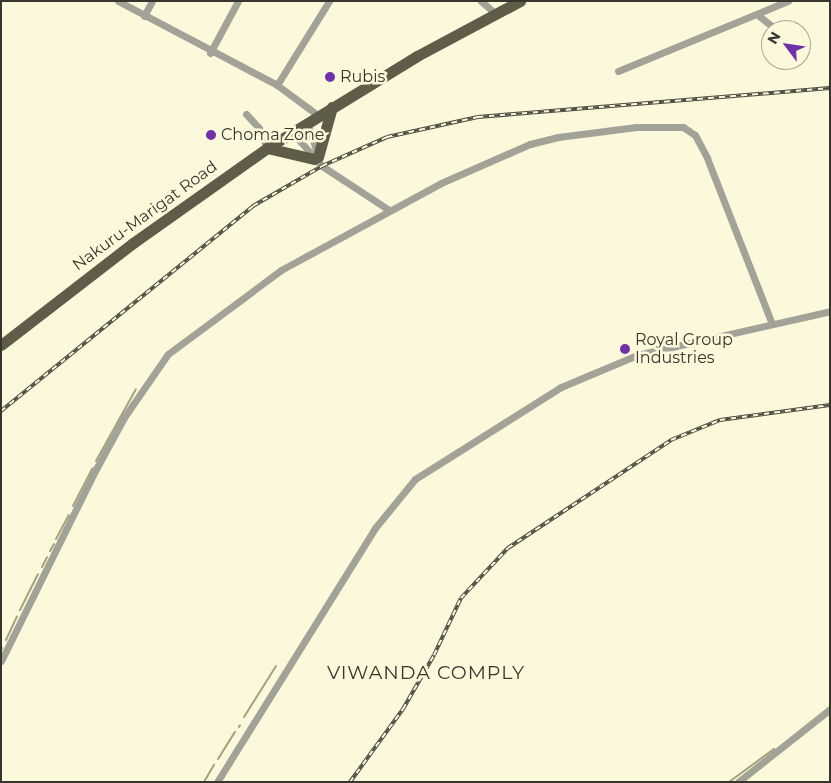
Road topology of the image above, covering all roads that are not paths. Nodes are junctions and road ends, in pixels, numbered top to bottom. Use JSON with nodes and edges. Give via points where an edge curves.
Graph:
{"nodes":[{"id":1,"x":118,"y":1,"type":"edge"},
{"id":2,"x":152,"y":1,"type":"edge"},
{"id":3,"x":238,"y":1,"type":"edge"},
{"id":4,"x":329,"y":1,"type":"edge"},
{"id":5,"x":481,"y":1,"type":"edge"},
{"id":6,"x":520,"y":1,"type":"edge"},
{"id":7,"x":788,"y":1,"type":"edge"},
{"id":8,"x":496,"y":14,"type":"junction"},
{"id":9,"x":144,"y":16,"type":"junction"},
{"id":10,"x":759,"y":16,"type":"junction"},
{"id":11,"x":764,"y":20,"type":"edge"},
{"id":12,"x":210,"y":53,"type":"junction"},
{"id":13,"x":618,"y":71,"type":"dead end"},
{"id":14,"x":277,"y":85,"type":"junction"},
{"id":15,"x":332,"y":107,"type":"junction"},
{"id":16,"x":246,"y":114,"type":"dead end"},
{"id":17,"x":319,"y":116,"type":"junction"},
{"id":18,"x":307,"y":122,"type":"junction"},
{"id":19,"x":292,"y":132,"type":"junction"},
{"id":20,"x":267,"y":148,"type":"junction"},
{"id":21,"x":317,"y":160,"type":"junction"},
{"id":22,"x":389,"y":210,"type":"junction"},
{"id":23,"x":830,"y":311,"type":"edge"},
{"id":24,"x":772,"y":324,"type":"junction"},
{"id":25,"x":1,"y":344,"type":"edge"},
{"id":26,"x":1,"y":661,"type":"edge"},
{"id":27,"x":830,"y":709,"type":"edge"},
{"id":28,"x":217,"y":782,"type":"edge"},
{"id":29,"x":738,"y":782,"type":"edge"}],
"edges":[{"from":1,"to":9,"type":"street"},
{"from":2,"to":9,"type":"street"},
{"from":3,"to":12,"type":"street"},
{"from":4,"to":14,"type":"street"},
{"from":5,"to":8,"type":"street"},
{"from":6,"to":8,"type":"main road","name":"Nakuru-Marigat Road"},
{"from":7,"to":10,"type":"street"},
{"from":8,"to":15,"type":"main road","name":"Nakuru-Marigat Road"},
{"from":9,"to":12,"type":"street"},
{"from":10,"to":11,"type":"street"},
{"from":10,"to":13,"type":"street"},
{"from":12,"to":14,"type":"street"},
{"from":14,"to":17,"type":"street"},
{"from":15,"to":17,"type":"main road","name":"Nakuru-Marigat Road"},
{"from":15,"to":21,"type":"main road"},
{"from":16,"to":20,"type":"street","via":[[253,118]]},
{"from":17,"to":18,"type":"main road","name":"Nakuru-Marigat Road"},
{"from":18,"to":19,"type":"main road","name":"Nakuru-Marigat Road"},
{"from":18,"to":21,"type":"street"},
{"from":19,"to":20,"type":"main road","name":"Nakuru-Marigat Road"},
{"from":19,"to":21,"type":"street"},
{"from":20,"to":21,"type":"main road"},
{"from":20,"to":25,"type":"main road","name":"Nakuru-Marigat Road","via":[[132,243]]},
{"from":21,"to":22,"type":"street"},
{"from":22,"to":24,"type":"street","via":[[530,144],[636,127],[683,127],[695,135],[707,158]]},
{"from":22,"to":26,"type":"street","via":[[268,278],[168,354],[125,416],[96,468]]},
{"from":23,"to":24,"type":"street"},
{"from":24,"to":28,"type":"street","via":[[637,356],[561,387],[415,479],[375,528]]},
{"from":27,"to":29,"type":"street"}]}
